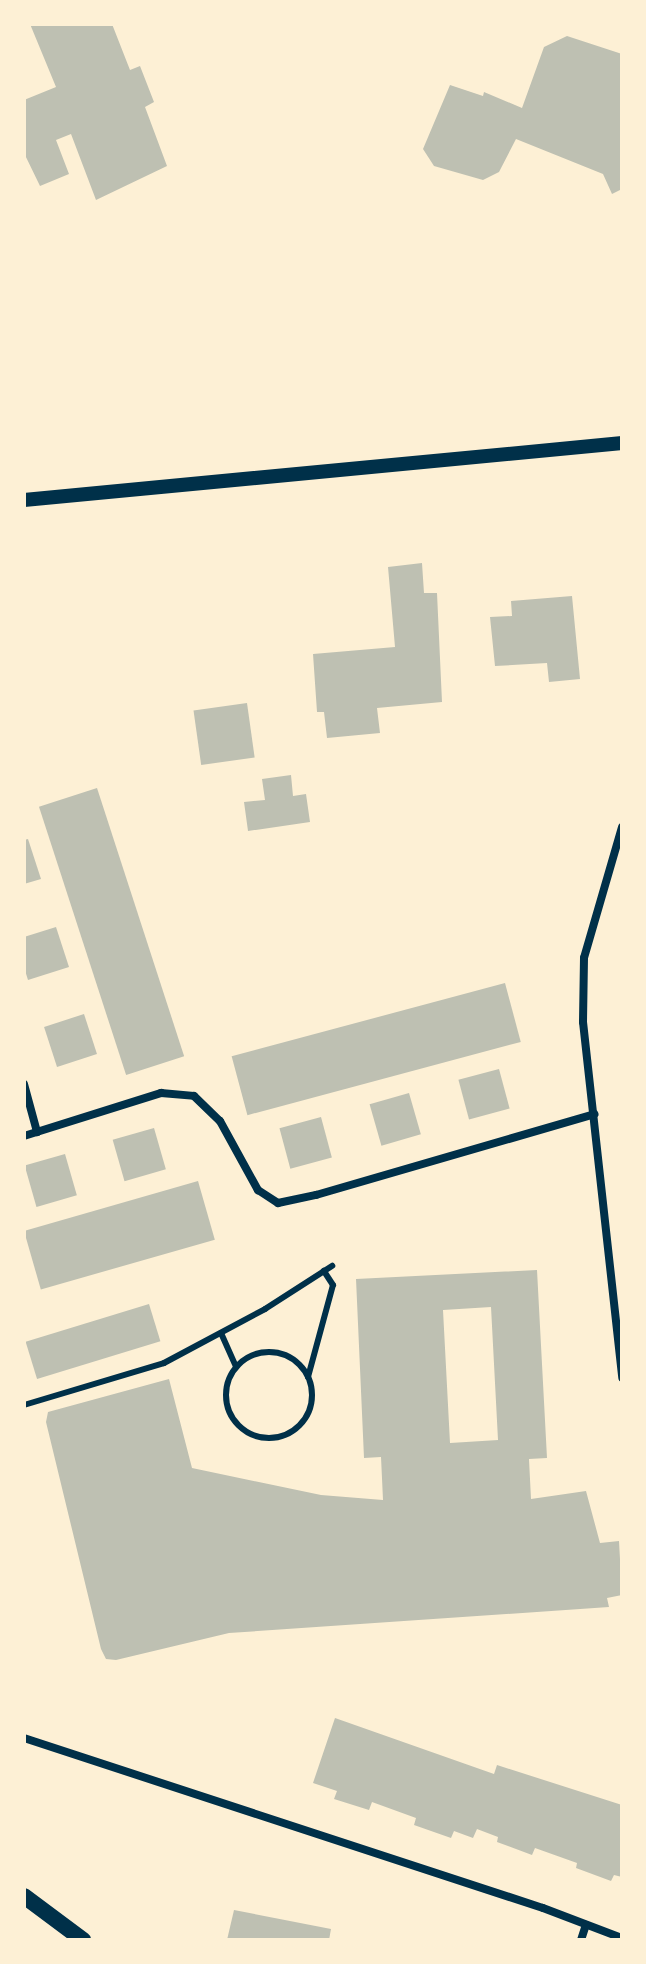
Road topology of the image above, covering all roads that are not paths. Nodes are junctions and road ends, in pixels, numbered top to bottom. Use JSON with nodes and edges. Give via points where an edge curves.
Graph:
{"nodes":[{"id":1,"x":622,"y":443,"type":"edge"},
{"id":2,"x":24,"y":500,"type":"edge"},
{"id":3,"x":622,"y":827,"type":"edge"},
{"id":4,"x":24,"y":1084,"type":"edge"},
{"id":5,"x":594,"y":1114,"type":"junction"},
{"id":6,"x":37,"y":1132,"type":"junction"},
{"id":7,"x":24,"y":1136,"type":"edge"},
{"id":8,"x":332,"y":1266,"type":"dead end"},
{"id":9,"x":324,"y":1271,"type":"junction"},
{"id":10,"x":221,"y":1333,"type":"junction"},
{"id":11,"x":236,"y":1366,"type":"junction"},
{"id":12,"x":308,"y":1377,"type":"junction"},
{"id":13,"x":622,"y":1378,"type":"edge"},
{"id":14,"x":24,"y":1405,"type":"edge"},
{"id":15,"x":24,"y":1738,"type":"edge"},
{"id":16,"x":24,"y":1896,"type":"edge"},
{"id":17,"x":586,"y":1925,"type":"junction"},
{"id":18,"x":622,"y":1938,"type":"edge"},
{"id":19,"x":83,"y":1940,"type":"edge"},
{"id":20,"x":581,"y":1940,"type":"edge"}],
"edges":[{"from":1,"to":2,"type":"street"},
{"from":3,"to":5,"type":"street","via":[[584,958],[583,1022]]},
{"from":4,"to":6,"type":"street"},
{"from":5,"to":6,"type":"street","via":[[278,1203],[258,1190],[220,1121],[194,1096],[161,1093]]},
{"from":5,"to":13,"type":"street"},
{"from":6,"to":7,"type":"street"},
{"from":8,"to":9,"type":"lane"},
{"from":9,"to":10,"type":"lane"},
{"from":9,"to":12,"type":"lane","via":[[333,1285]]},
{"from":10,"to":11,"type":"lane"},
{"from":10,"to":14,"type":"lane","via":[[164,1363]]},
{"from":11,"to":12,"type":"lane","via":[[257,1353],[282,1353],[303,1366]]},
{"from":11,"to":12,"type":"lane","via":[[226,1389],[229,1414],[245,1433],[269,1439],[293,1432],[309,1413],[313,1389]]},
{"from":15,"to":17,"type":"street"},
{"from":16,"to":19,"type":"main road"},
{"from":17,"to":18,"type":"street"},
{"from":17,"to":20,"type":"street"}]}
